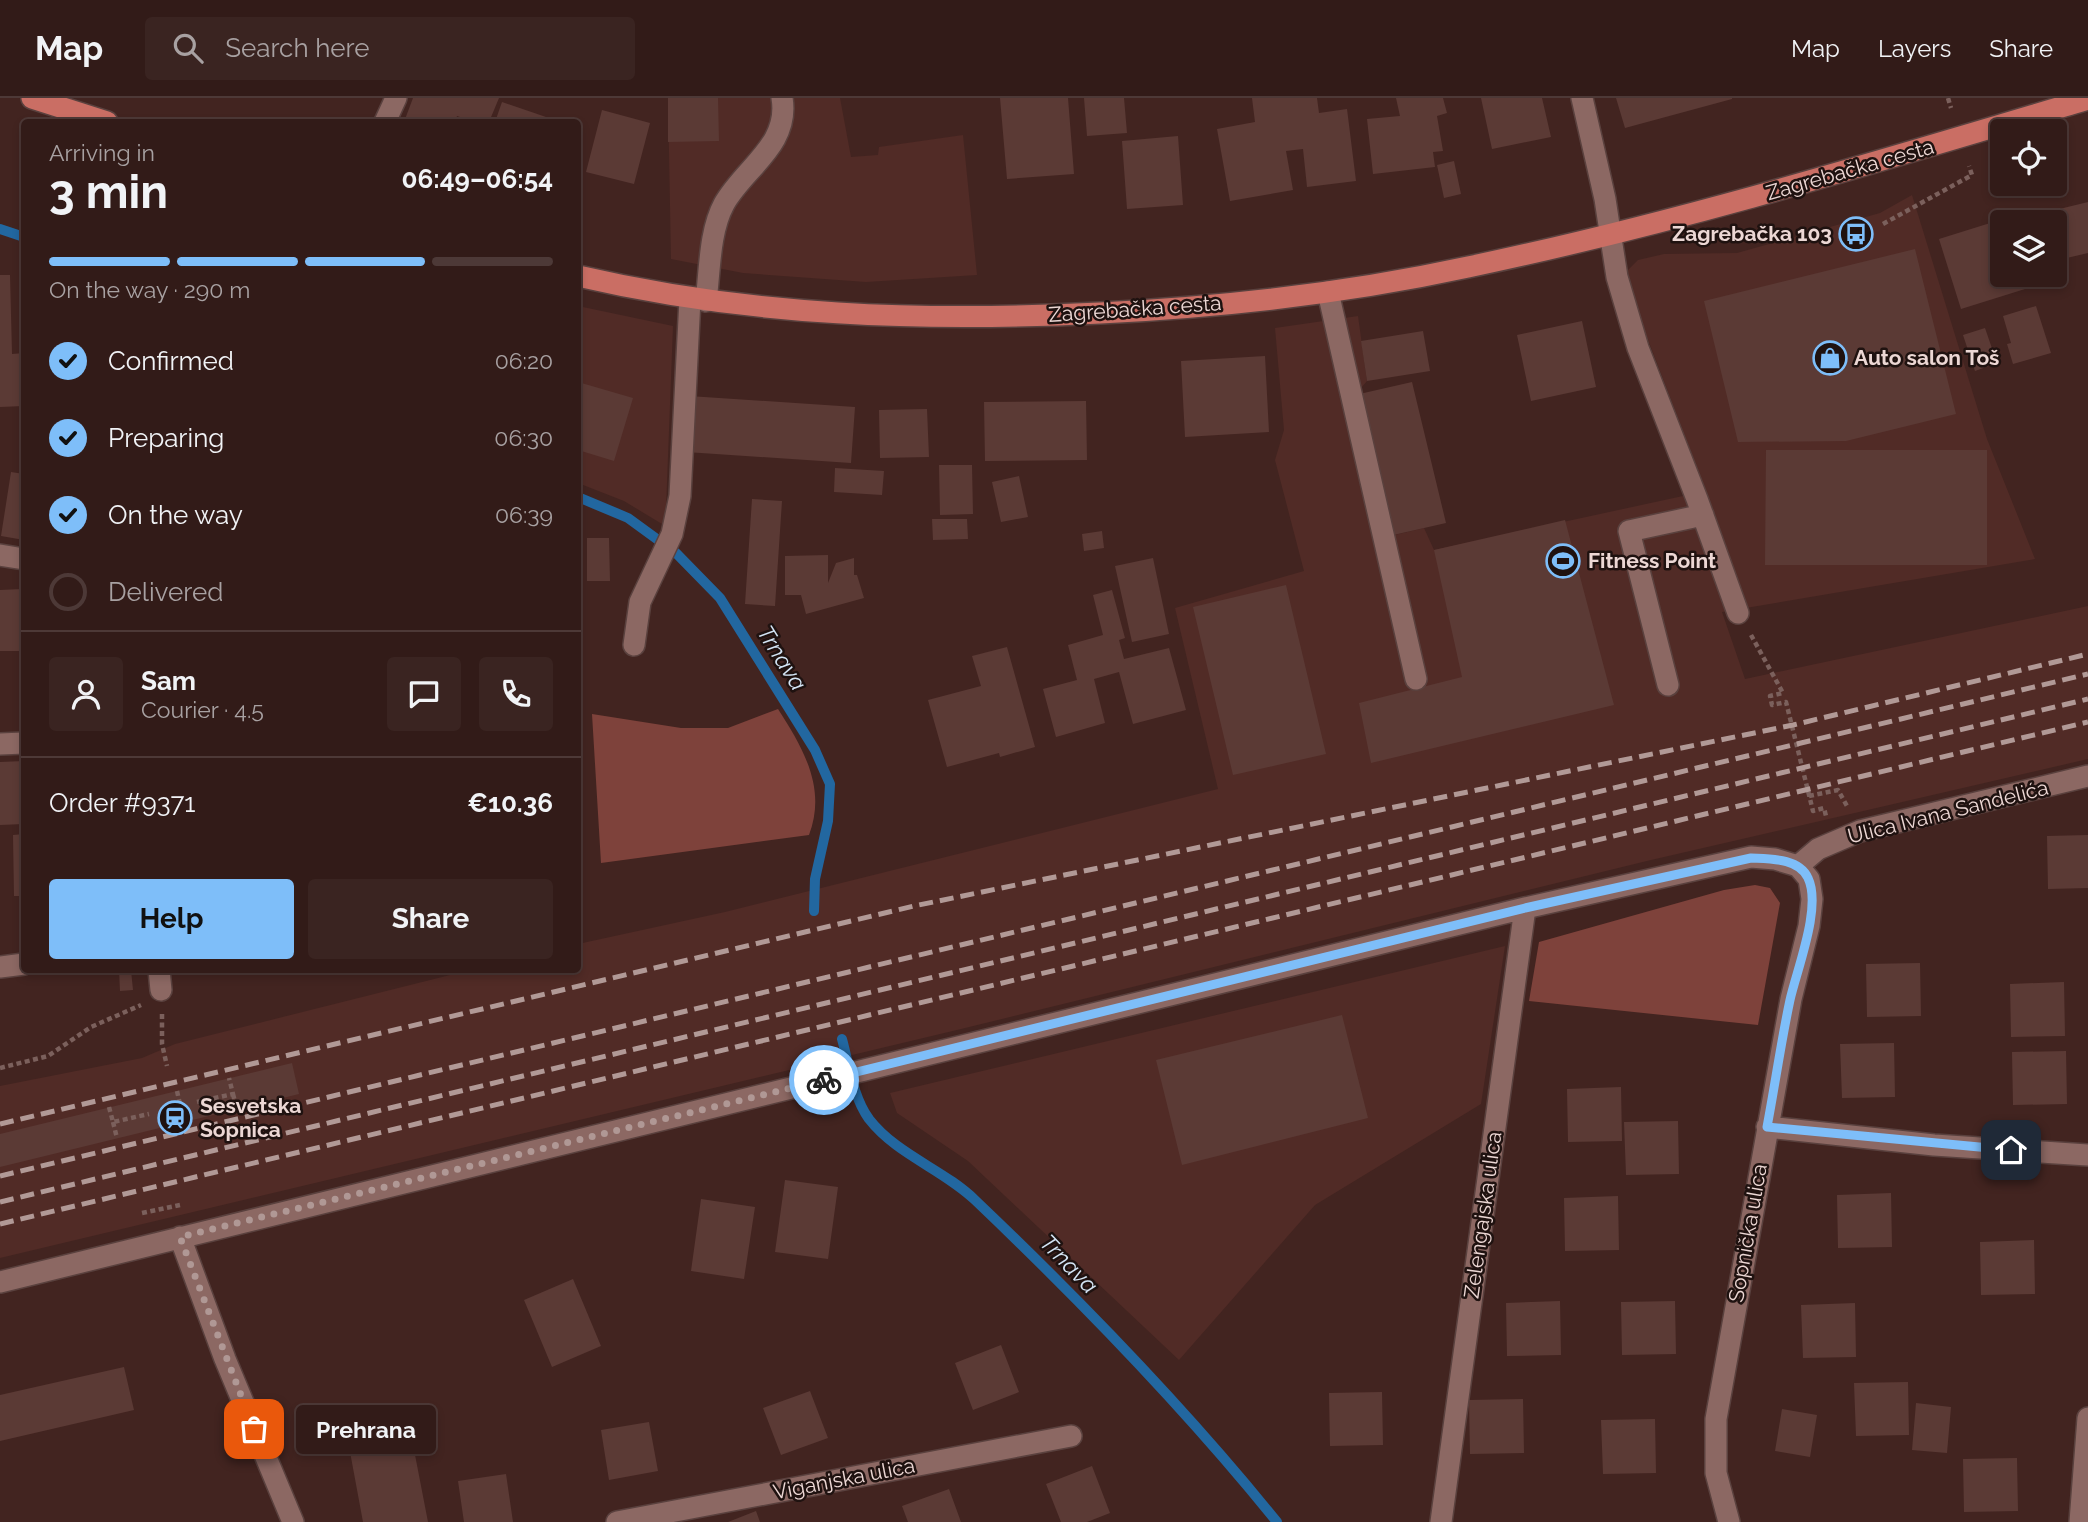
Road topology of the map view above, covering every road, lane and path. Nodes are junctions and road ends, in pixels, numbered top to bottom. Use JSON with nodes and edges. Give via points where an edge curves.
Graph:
{"nodes":[{"id":1,"x":32,"y":98,"type":"edge"},
{"id":2,"x":396,"y":98,"type":"edge"},
{"id":3,"x":782,"y":98,"type":"edge"},
{"id":4,"x":1582,"y":98,"type":"edge"},
{"id":5,"x":1948,"y":98,"type":"edge"},
{"id":6,"x":2088,"y":99,"type":"edge"},
{"id":7,"x":55,"y":101,"type":"edge"},
{"id":8,"x":1951,"y":108,"type":"dead end"},
{"id":9,"x":100,"y":119,"type":"edge"},
{"id":10,"x":386,"y":119,"type":"edge"},
{"id":11,"x":1969,"y":166,"type":"dead end"},
{"id":12,"x":1883,"y":224,"type":"dead end"},
{"id":13,"x":1611,"y":234,"type":"junction"},
{"id":14,"x":581,"y":277,"type":"edge"},
{"id":15,"x":1328,"y":292,"type":"junction"},
{"id":16,"x":698,"y":300,"type":"junction"},
{"id":17,"x":1703,"y":515,"type":"junction"},
{"id":18,"x":0,"y":555,"type":"edge"},
{"id":19,"x":21,"y":558,"type":"edge"},
{"id":20,"x":1738,"y":613,"type":"joint"},
{"id":21,"x":634,"y":645,"type":"dead end"},
{"id":22,"x":1416,"y":679,"type":"dead end"},
{"id":23,"x":1668,"y":685,"type":"dead end"},
{"id":24,"x":21,"y":743,"type":"edge"},
{"id":25,"x":0,"y":744,"type":"edge"},
{"id":26,"x":2088,"y":776,"type":"edge"},
{"id":27,"x":1854,"y":833,"type":"junction"},
{"id":28,"x":1798,"y":866,"type":"junction"},
{"id":29,"x":1525,"y":908,"type":"junction"},
{"id":30,"x":21,"y":964,"type":"edge"},
{"id":31,"x":0,"y":967,"type":"edge"},
{"id":32,"x":158,"y":992,"type":"edge"},
{"id":33,"x":167,"y":1066,"type":"dead end"},
{"id":34,"x":0,"y":1068,"type":"edge"},
{"id":35,"x":229,"y":1078,"type":"dead end"},
{"id":36,"x":177,"y":1091,"type":"dead end"},
{"id":37,"x":233,"y":1094,"type":"junction"},
{"id":38,"x":197,"y":1102,"type":"dead end"},
{"id":39,"x":181,"y":1106,"type":"junction"},
{"id":40,"x":109,"y":1107,"type":"dead end"},
{"id":41,"x":167,"y":1110,"type":"dead end"},
{"id":42,"x":237,"y":1110,"type":"dead end"},
{"id":43,"x":149,"y":1114,"type":"dead end"},
{"id":44,"x":113,"y":1122,"type":"junction"},
{"id":45,"x":184,"y":1122,"type":"dead end"},
{"id":46,"x":1767,"y":1127,"type":"junction"},
{"id":47,"x":117,"y":1138,"type":"dead end"},
{"id":48,"x":2088,"y":1155,"type":"edge"},
{"id":49,"x":180,"y":1205,"type":"dead end"},
{"id":50,"x":142,"y":1213,"type":"dead end"},
{"id":51,"x":180,"y":1237,"type":"junction"},
{"id":52,"x":0,"y":1282,"type":"edge"},
{"id":53,"x":2088,"y":1418,"type":"edge"},
{"id":54,"x":1071,"y":1436,"type":"dead end"},
{"id":55,"x":293,"y":1522,"type":"edge"},
{"id":56,"x":617,"y":1522,"type":"edge"},
{"id":57,"x":1441,"y":1522,"type":"edge"},
{"id":58,"x":1729,"y":1522,"type":"edge"},
{"id":59,"x":2080,"y":1522,"type":"edge"}],
"edges":[{"from":1,"to":7,"type":"main road"},
{"from":2,"to":10,"type":"street"},
{"from":3,"to":16,"type":"street","via":[[777,138],[724,205]]},
{"from":4,"to":13,"type":"street"},
{"from":5,"to":8,"type":"path"},
{"from":6,"to":13,"type":"main road","name":"Zagrebačka cesta","via":[[1773,193]]},
{"from":7,"to":9,"type":"main road"},
{"from":11,"to":12,"type":"path","via":[[1972,175]]},
{"from":13,"to":15,"type":"main road","name":"Zagrebačka cesta","via":[[1469,267]]},
{"from":13,"to":17,"type":"street","via":[[1617,277],[1637,348]]},
{"from":14,"to":16,"type":"main road","name":"Zagrebačka cesta"},
{"from":15,"to":16,"type":"main road","name":"Zagrebačka cesta","via":[[1146,311],[963,318],[823,313]]},
{"from":15,"to":22,"type":"street"},
{"from":16,"to":21,"type":"street","via":[[680,496],[672,534],[640,602]]},
{"from":17,"to":20,"type":"street"},
{"from":17,"to":23,"type":"street","via":[[1629,531]]},
{"from":18,"to":19,"type":"street"},
{"from":20,"to":27,"type":"path","via":[[1781,684],[1783,693],[1770,696],[1772,705],[1786,702],[1809,796],[1838,790]]},
{"from":24,"to":25,"type":"street"},
{"from":26,"to":27,"type":"street","name":"Ulica Ivana Sandelića"},
{"from":27,"to":28,"type":"street","name":"Ulica Ivana Sandelića","via":[[1818,849]]},
{"from":28,"to":29,"type":"street","via":[[1751,858]]},
{"from":28,"to":46,"type":"street","name":"Sopnička ulica","via":[[1809,879],[1809,926]]},
{"from":29,"to":51,"type":"street"},
{"from":29,"to":57,"type":"street","name":"Zelengajska ulica"},
{"from":30,"to":31,"type":"street"},
{"from":32,"to":33,"type":"path"},
{"from":32,"to":34,"type":"path","via":[[48,1056]]},
{"from":35,"to":37,"type":"path"},
{"from":36,"to":39,"type":"path"},
{"from":37,"to":38,"type":"path"},
{"from":37,"to":42,"type":"path"},
{"from":39,"to":41,"type":"path"},
{"from":39,"to":45,"type":"path"},
{"from":40,"to":44,"type":"path"},
{"from":43,"to":44,"type":"path"},
{"from":44,"to":47,"type":"path"},
{"from":46,"to":48,"type":"street"},
{"from":46,"to":58,"type":"street","name":"Sopnička ulica","via":[[1716,1419],[1716,1473]]},
{"from":49,"to":50,"type":"path"},
{"from":51,"to":52,"type":"street"},
{"from":51,"to":55,"type":"street"},
{"from":53,"to":59,"type":"street"},
{"from":54,"to":56,"type":"street","name":"Viganjska ulica"}]}
